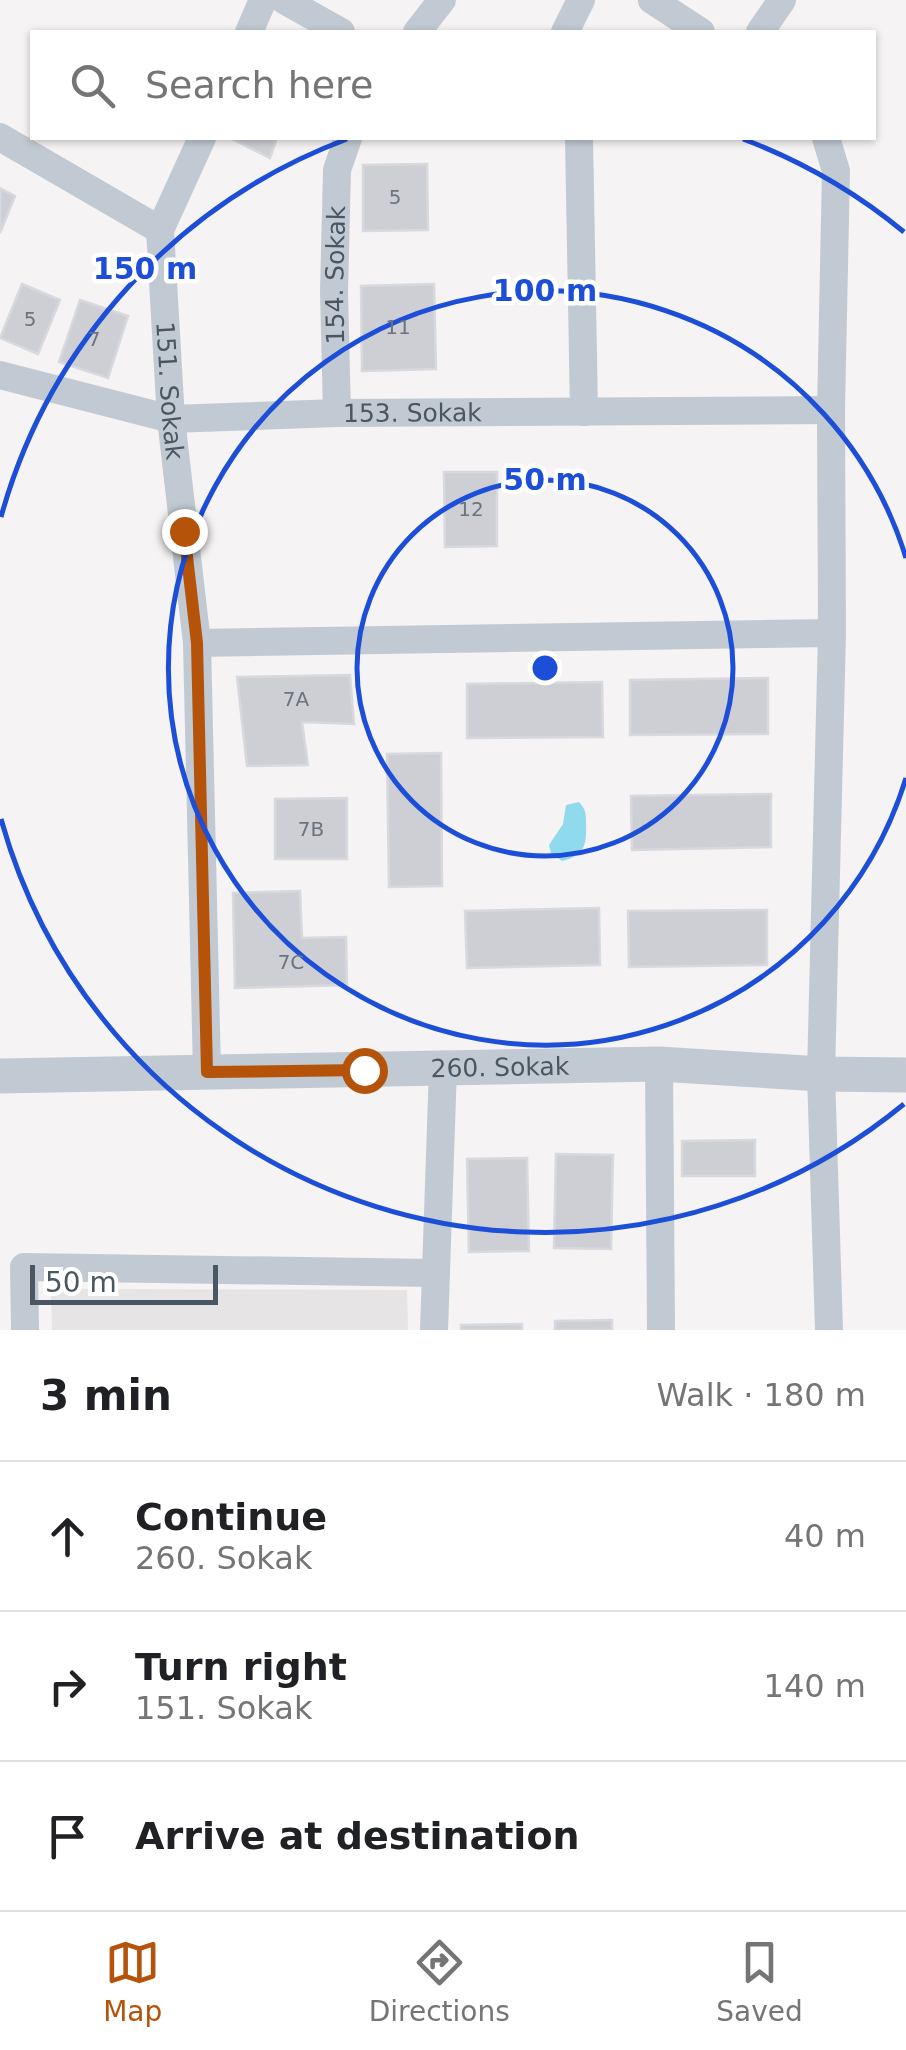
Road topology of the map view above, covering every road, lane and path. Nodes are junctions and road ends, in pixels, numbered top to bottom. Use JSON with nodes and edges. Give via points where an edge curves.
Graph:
{"nodes":[{"id":1,"x":264,"y":0,"type":"edge"},
{"id":2,"x":284,"y":0,"type":"edge"},
{"id":3,"x":442,"y":0,"type":"edge"},
{"id":4,"x":581,"y":0,"type":"edge"},
{"id":5,"x":652,"y":0,"type":"edge"},
{"id":6,"x":782,"y":0,"type":"edge"},
{"id":7,"x":250,"y":30,"type":"edge"},
{"id":8,"x":337,"y":30,"type":"edge"},
{"id":9,"x":420,"y":30,"type":"edge"},
{"id":10,"x":566,"y":30,"type":"edge"},
{"id":11,"x":698,"y":30,"type":"edge"},
{"id":12,"x":761,"y":30,"type":"edge"},
{"id":13,"x":0,"y":136,"type":"edge"},
{"id":14,"x":201,"y":140,"type":"edge"},
{"id":15,"x":347,"y":140,"type":"edge"},
{"id":16,"x":579,"y":140,"type":"edge"},
{"id":17,"x":827,"y":140,"type":"edge"},
{"id":18,"x":160,"y":230,"type":"junction"},
{"id":19,"x":0,"y":374,"type":"edge"},
{"id":20,"x":831,"y":410,"type":"junction"},
{"id":21,"x":584,"y":412,"type":"junction"},
{"id":22,"x":338,"y":413,"type":"junction"},
{"id":23,"x":171,"y":419,"type":"junction"},
{"id":24,"x":832,"y":634,"type":"junction"},
{"id":25,"x":197,"y":643,"type":"junction"},
{"id":26,"x":659,"y":1064,"type":"junction"},
{"id":27,"x":442,"y":1068,"type":"junction"},
{"id":28,"x":207,"y":1072,"type":"junction"},
{"id":29,"x":822,"y":1074,"type":"junction"},
{"id":30,"x":906,"y":1075,"type":"edge"},
{"id":31,"x":0,"y":1076,"type":"edge"},
{"id":32,"x":436,"y":1274,"type":"junction"},
{"id":33,"x":25,"y":1330,"type":"edge"},
{"id":34,"x":434,"y":1330,"type":"edge"},
{"id":35,"x":660,"y":1330,"type":"edge"},
{"id":36,"x":829,"y":1330,"type":"edge"}],
"edges":[{"from":1,"to":7,"type":"street"},
{"from":2,"to":8,"type":"street"},
{"from":3,"to":9,"type":"street"},
{"from":4,"to":10,"type":"street"},
{"from":5,"to":11,"type":"street"},
{"from":6,"to":12,"type":"street"},
{"from":13,"to":18,"type":"street"},
{"from":14,"to":18,"type":"street","name":"151. Sokak"},
{"from":15,"to":22,"type":"street","name":"154. Sokak","via":[[337,170]]},
{"from":16,"to":21,"type":"street"},
{"from":17,"to":20,"type":"street","via":[[836,170]]},
{"from":18,"to":23,"type":"street","name":"151. Sokak"},
{"from":19,"to":23,"type":"street","name":"153. Sokak"},
{"from":20,"to":21,"type":"street","name":"153. Sokak"},
{"from":20,"to":24,"type":"street"},
{"from":21,"to":22,"type":"street","name":"153. Sokak"},
{"from":22,"to":23,"type":"street","name":"153. Sokak"},
{"from":23,"to":25,"type":"street","name":"151. Sokak"},
{"from":24,"to":25,"type":"street"},
{"from":24,"to":29,"type":"street"},
{"from":25,"to":28,"type":"street","name":"151. Sokak"},
{"from":26,"to":27,"type":"street","name":"260. Sokak"},
{"from":26,"to":29,"type":"street","name":"260. Sokak"},
{"from":26,"to":35,"type":"street"},
{"from":27,"to":28,"type":"street","name":"260. Sokak"},
{"from":27,"to":32,"type":"street"},
{"from":28,"to":31,"type":"street","name":"260. Sokak"},
{"from":29,"to":30,"type":"street","name":"260. Sokak"},
{"from":29,"to":36,"type":"street"},
{"from":32,"to":33,"type":"street","via":[[24,1266]]},
{"from":32,"to":34,"type":"street"}]}
